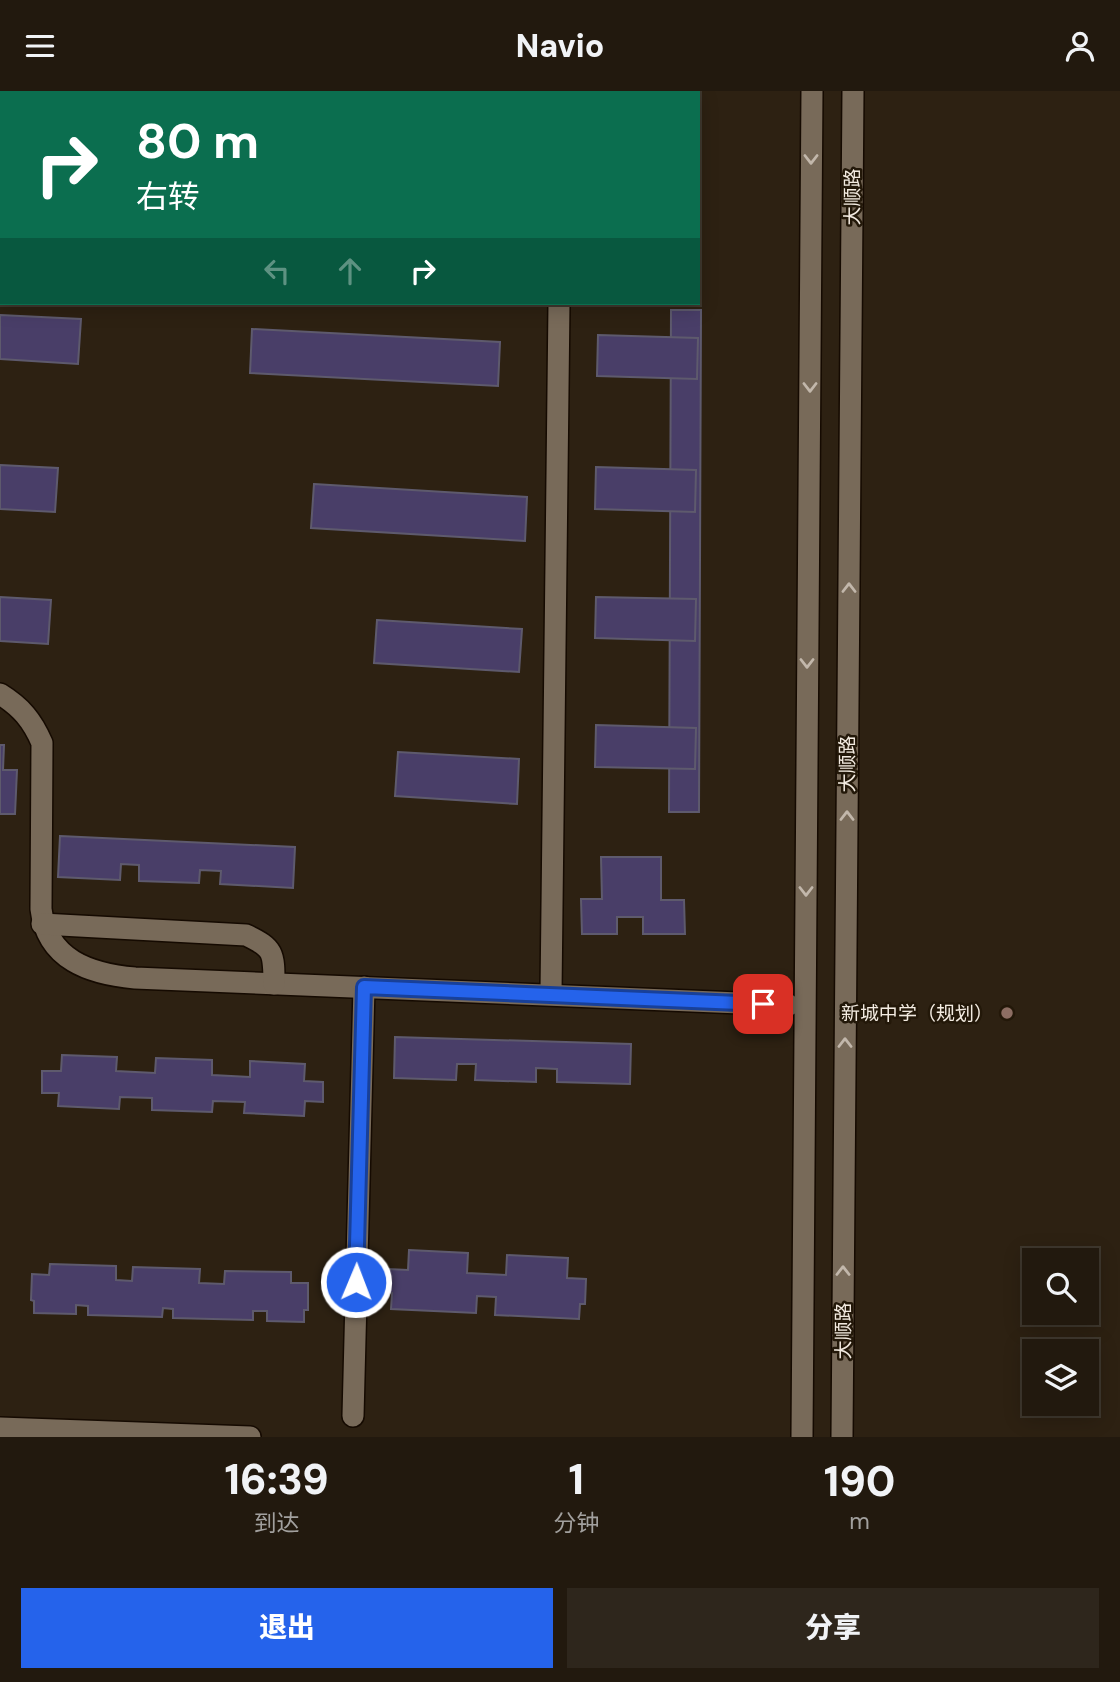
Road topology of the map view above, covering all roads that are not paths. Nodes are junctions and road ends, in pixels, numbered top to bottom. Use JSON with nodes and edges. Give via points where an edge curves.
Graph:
{"nodes":[{"id":1,"x":812,"y":91,"type":"edge"},
{"id":2,"x":853,"y":91,"type":"edge"},
{"id":3,"x":559,"y":305,"type":"edge"},
{"id":4,"x":0,"y":694,"type":"edge"},
{"id":5,"x":42,"y":923,"type":"junction"},
{"id":6,"x":274,"y":984,"type":"junction"},
{"id":7,"x":364,"y":987,"type":"junction"},
{"id":8,"x":551,"y":993,"type":"dead end"},
{"id":9,"x":789,"y":1005,"type":"dead end"},
{"id":10,"x":353,"y":1416,"type":"dead end"},
{"id":11,"x":0,"y":1428,"type":"edge"},
{"id":12,"x":250,"y":1437,"type":"edge"},
{"id":13,"x":802,"y":1437,"type":"edge"},
{"id":14,"x":842,"y":1437,"type":"edge"}],
"edges":[{"from":1,"to":13,"type":"street","name":"大顺路","one_way":true},
{"from":14,"to":2,"type":"street","name":"大顺路","one_way":true},
{"from":3,"to":8,"type":"street"},
{"from":4,"to":5,"type":"street","via":[[19,705],[41,743]]},
{"from":5,"to":6,"type":"street","via":[[59,950],[79,965],[106,975]]},
{"from":5,"to":6,"type":"street","via":[[246,935],[266,945],[274,961]]},
{"from":6,"to":7,"type":"street"},
{"from":7,"to":9,"type":"street"},
{"from":7,"to":10,"type":"street"},
{"from":11,"to":12,"type":"street"}]}
